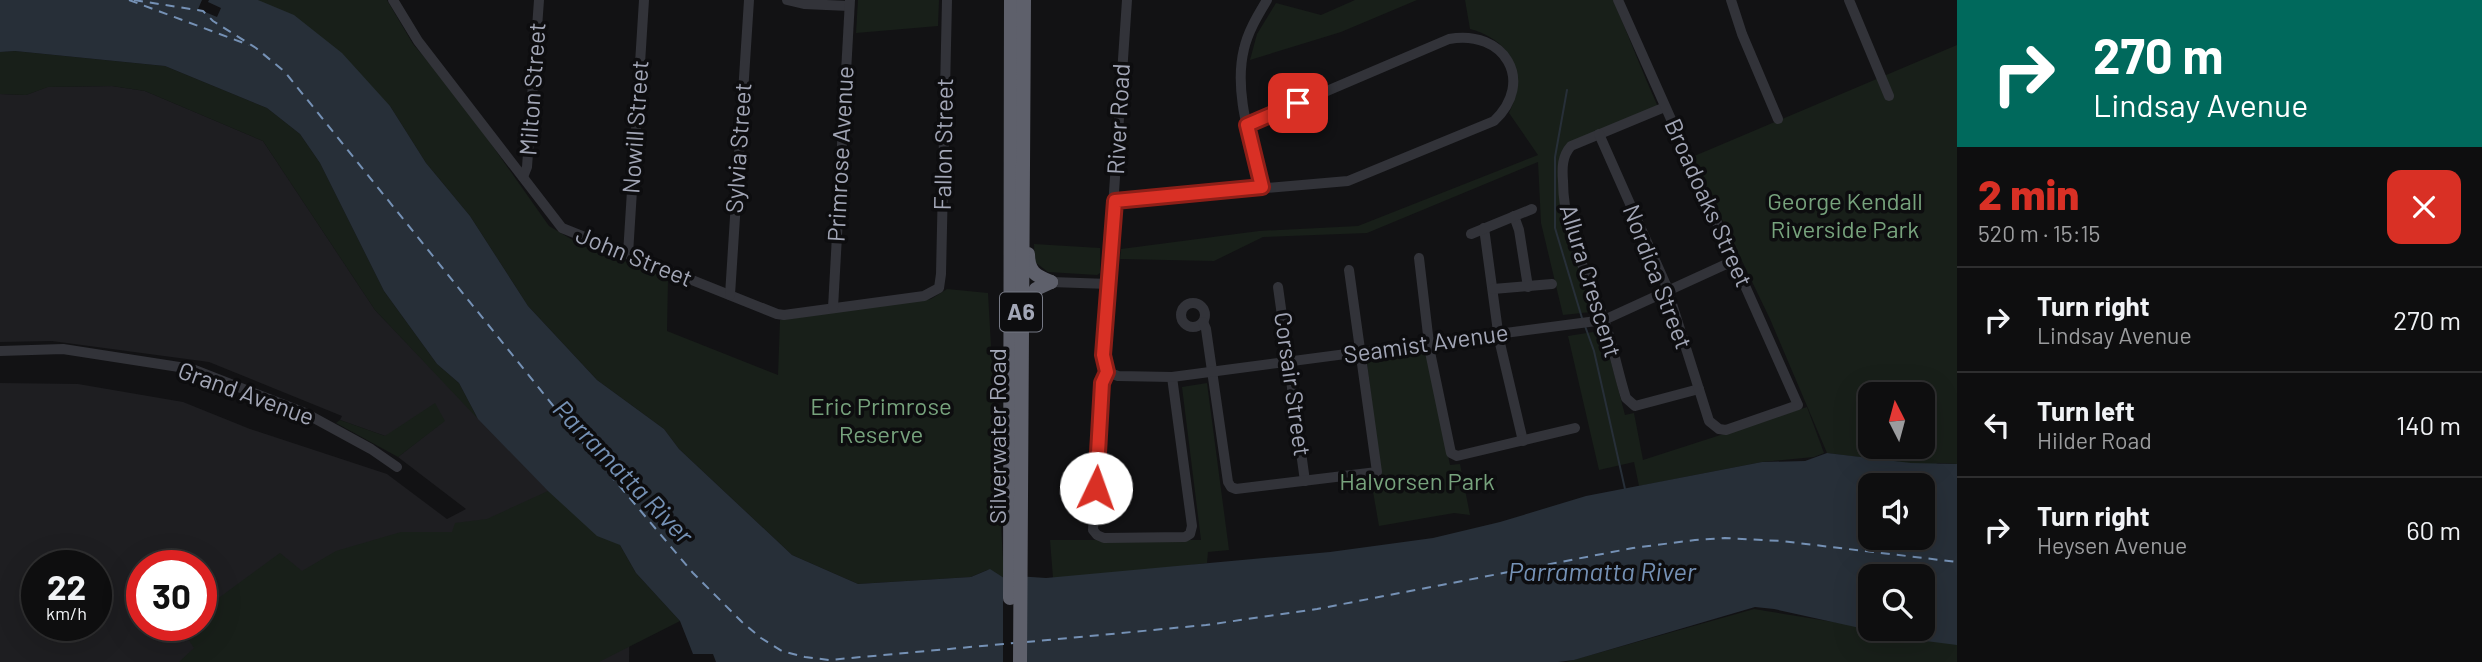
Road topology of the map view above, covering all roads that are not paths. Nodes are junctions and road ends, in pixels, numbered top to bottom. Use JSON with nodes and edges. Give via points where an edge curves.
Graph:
{"nodes":[{"id":1,"x":393,"y":0,"type":"edge"},
{"id":2,"x":539,"y":0,"type":"edge"},
{"id":3,"x":644,"y":0,"type":"edge"},
{"id":4,"x":749,"y":0,"type":"edge"},
{"id":5,"x":787,"y":0,"type":"edge"},
{"id":6,"x":947,"y":0,"type":"edge"},
{"id":7,"x":1011,"y":0,"type":"edge"},
{"id":8,"x":1024,"y":0,"type":"edge"},
{"id":9,"x":1127,"y":0,"type":"edge"},
{"id":10,"x":1267,"y":0,"type":"edge"},
{"id":11,"x":1618,"y":0,"type":"edge"},
{"id":12,"x":1731,"y":0,"type":"edge"},
{"id":13,"x":1849,"y":0,"type":"edge"},
{"id":14,"x":849,"y":3,"type":"edge"},
{"id":15,"x":1889,"y":96,"type":"dead end"},
{"id":16,"x":1665,"y":107,"type":"junction"},
{"id":17,"x":1778,"y":119,"type":"dead end"},
{"id":18,"x":1247,"y":125,"type":"junction"},
{"id":19,"x":1599,"y":134,"type":"junction"},
{"id":20,"x":523,"y":177,"type":"junction"},
{"id":21,"x":1262,"y":187,"type":"junction"},
{"id":22,"x":1023,"y":188,"type":"junction"},
{"id":23,"x":1115,"y":201,"type":"junction"},
{"id":24,"x":1532,"y":209,"type":"dead end"},
{"id":25,"x":1514,"y":216,"type":"junction"},
{"id":26,"x":1485,"y":228,"type":"junction"},
{"id":27,"x":1471,"y":234,"type":"dead end"},
{"id":28,"x":628,"y":254,"type":"junction"},
{"id":29,"x":1419,"y":258,"type":"dead end"},
{"id":30,"x":1733,"y":261,"type":"junction"},
{"id":31,"x":1349,"y":270,"type":"dead end"},
{"id":32,"x":1051,"y":282,"type":"junction"},
{"id":33,"x":1109,"y":284,"type":"junction"},
{"id":34,"x":1552,"y":284,"type":"dead end"},
{"id":35,"x":1278,"y":286,"type":"dead end"},
{"id":36,"x":1528,"y":287,"type":"junction"},
{"id":37,"x":939,"y":288,"type":"joint"},
{"id":38,"x":1493,"y":289,"type":"junction"},
{"id":39,"x":1667,"y":290,"type":"junction"},
{"id":40,"x":730,"y":295,"type":"junction"},
{"id":41,"x":833,"y":308,"type":"junction"},
{"id":42,"x":1021,"y":319,"type":"junction"},
{"id":43,"x":1602,"y":321,"type":"junction"},
{"id":44,"x":1203,"y":322,"type":"dead end"},
{"id":45,"x":1499,"y":334,"type":"junction"},
{"id":46,"x":1429,"y":343,"type":"junction"},
{"id":47,"x":0,"y":351,"type":"edge"},
{"id":48,"x":1360,"y":352,"type":"junction"},
{"id":49,"x":1289,"y":361,"type":"junction"},
{"id":50,"x":1107,"y":372,"type":"junction"},
{"id":51,"x":1213,"y":372,"type":"junction"},
{"id":52,"x":1172,"y":377,"type":"junction"},
{"id":53,"x":1699,"y":389,"type":"junction"},
{"id":54,"x":1709,"y":421,"type":"joint"},
{"id":55,"x":1575,"y":428,"type":"dead end"},
{"id":56,"x":1523,"y":441,"type":"junction"},
{"id":57,"x":397,"y":467,"type":"dead end"},
{"id":58,"x":1305,"y":481,"type":"junction"},
{"id":59,"x":1015,"y":544,"type":"junction"},
{"id":60,"x":1010,"y":662,"type":"edge"},
{"id":61,"x":1020,"y":662,"type":"edge"}],
"edges":[{"from":1,"to":20,"type":"street","name":"John Street","via":[[418,41]]},
{"from":2,"to":20,"type":"street","name":"Milton Street"},
{"from":3,"to":28,"type":"street","name":"Nowill Street"},
{"from":4,"to":40,"type":"street","name":"Sylvia Street"},
{"from":5,"to":14,"type":"street"},
{"from":6,"to":37,"type":"street","name":"Fallon Street"},
{"from":7,"to":59,"type":"highway","name":"Silverwater Road","number":"A6"},
{"from":8,"to":22,"type":"highway","name":"Silverwater Road","number":"A6"},
{"from":9,"to":23,"type":"street","name":"River Road"},
{"from":10,"to":18,"type":"street","via":[[1250,30],[1241,64]]},
{"from":11,"to":16,"type":"street","name":"Broadoaks Street"},
{"from":12,"to":17,"type":"street"},
{"from":13,"to":15,"type":"street"},
{"from":14,"to":41,"type":"street","name":"Primrose Avenue"},
{"from":16,"to":19,"type":"street","name":"Allura Crescent"},
{"from":16,"to":30,"type":"street","name":"Broadoaks Street"},
{"from":18,"to":21,"type":"street"},
{"from":18,"to":21,"type":"street","via":[[1464,36],[1489,43],[1505,57],[1513,83],[1504,111],[1482,127],[1348,181]]},
{"from":19,"to":39,"type":"street","name":"Nordica Street"},
{"from":19,"to":43,"type":"street","name":"Allura Crescent","via":[[1571,146],[1562,169],[1571,235]]},
{"from":20,"to":28,"type":"street","name":"John Street","via":[[562,228]]},
{"from":21,"to":23,"type":"street"},
{"from":22,"to":32,"type":"highway","via":[[1027,195],[1028,264],[1035,275]]},
{"from":22,"to":42,"type":"highway","name":"Silverwater Road","number":"A6"},
{"from":23,"to":33,"type":"street","name":"River Road"},
{"from":24,"to":25,"type":"street"},
{"from":25,"to":26,"type":"street"},
{"from":25,"to":36,"type":"street"},
{"from":26,"to":27,"type":"street"},
{"from":26,"to":38,"type":"street"},
{"from":28,"to":40,"type":"street","name":"John Street"},
{"from":29,"to":46,"type":"street"},
{"from":30,"to":39,"type":"street","name":"Seamist Avenue"},
{"from":30,"to":54,"type":"street","name":"Broadoaks Street","via":[[1798,405],[1726,430]]},
{"from":31,"to":48,"type":"street"},
{"from":32,"to":33,"type":"street"},
{"from":32,"to":42,"type":"highway","via":[[1031,294]]},
{"from":33,"to":50,"type":"street","name":"River Road","via":[[1103,355]]},
{"from":34,"to":36,"type":"street"},
{"from":35,"to":49,"type":"street","name":"Corsair Street"},
{"from":36,"to":38,"type":"street"},
{"from":37,"to":41,"type":"street","name":"John Street","via":[[924,296]]},
{"from":38,"to":45,"type":"street"},
{"from":39,"to":43,"type":"street","name":"Seamist Avenue"},
{"from":39,"to":53,"type":"street","name":"Nordica Street"},
{"from":40,"to":41,"type":"street","name":"John Street","via":[[777,314]]},
{"from":42,"to":59,"type":"highway","name":"Silverwater Road","number":"A6"},
{"from":43,"to":45,"type":"street","name":"Seamist Avenue"},
{"from":43,"to":53,"type":"street","name":"Allura Crescent","via":[[1630,404]]},
{"from":44,"to":51,"type":"street"},
{"from":45,"to":46,"type":"street","name":"Seamist Avenue"},
{"from":45,"to":56,"type":"street"},
{"from":46,"to":48,"type":"street","name":"Seamist Avenue"},
{"from":46,"to":56,"type":"street","via":[[1451,453],[1457,456]]},
{"from":47,"to":57,"type":"street","name":"Grand Avenue","via":[[62,349],[192,369],[305,412]]},
{"from":48,"to":49,"type":"street","name":"Seamist Avenue"},
{"from":48,"to":58,"type":"street","via":[[1377,472]]},
{"from":49,"to":51,"type":"street","name":"Seamist Avenue"},
{"from":49,"to":58,"type":"street","name":"Corsair Street"},
{"from":50,"to":52,"type":"street","name":"Seamist Avenue"},
{"from":50,"to":52,"type":"street","name":"River Road","via":[[1102,383],[1093,530],[1104,538],[1190,534]]},
{"from":51,"to":52,"type":"street","name":"Seamist Avenue"},
{"from":51,"to":58,"type":"street","via":[[1231,487]]},
{"from":53,"to":54,"type":"street","name":"Nordica Street"},
{"from":55,"to":56,"type":"street"},
{"from":59,"to":60,"type":"highway","name":"Silverwater Road","number":"A6"},
{"from":59,"to":61,"type":"highway","name":"Silverwater Road","number":"A6"}]}
